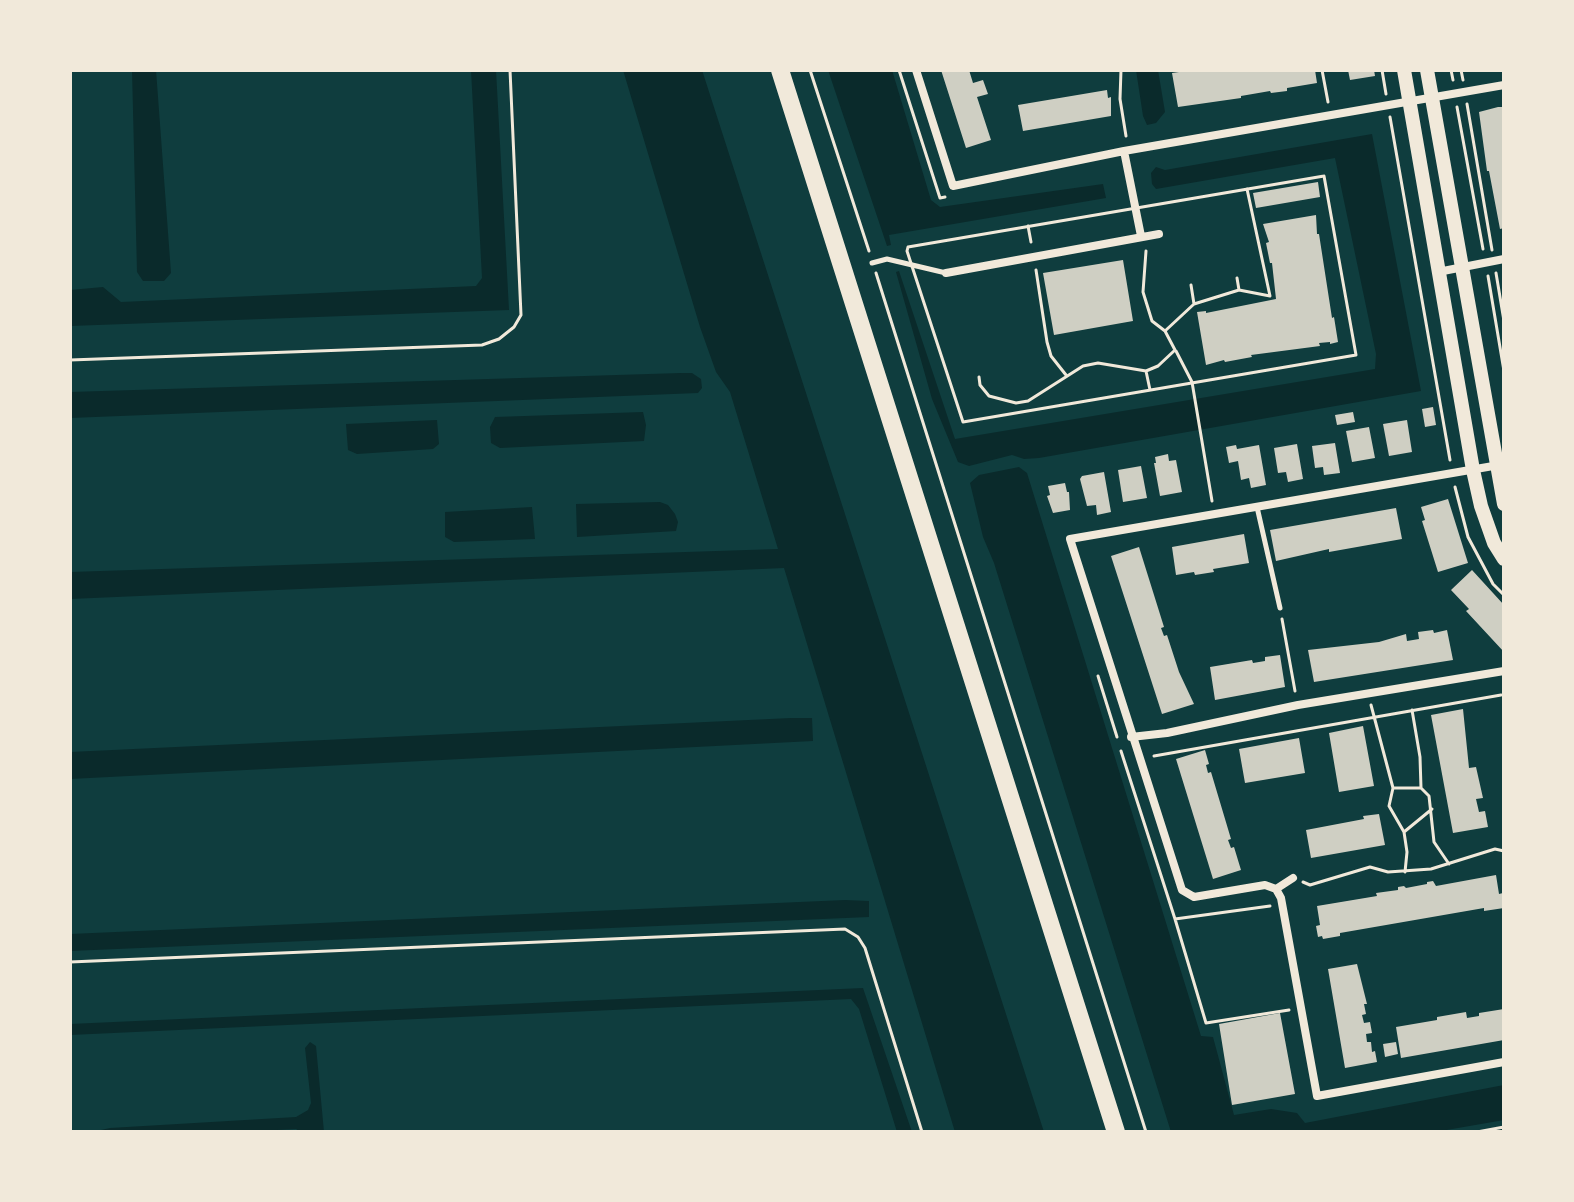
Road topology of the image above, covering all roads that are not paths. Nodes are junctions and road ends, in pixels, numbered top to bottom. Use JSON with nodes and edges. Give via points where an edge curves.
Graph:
{"nodes":[{"id":1,"x":780,"y":70,"type":"edge"},
{"id":2,"x":916,"y":70,"type":"edge"},
{"id":3,"x":1404,"y":70,"type":"edge"},
{"id":4,"x":1427,"y":70,"type":"edge"},
{"id":5,"x":1504,"y":85,"type":"edge"},
{"id":6,"x":1432,"y":97,"type":"junction"},
{"id":7,"x":1410,"y":100,"type":"junction"},
{"id":8,"x":1124,"y":151,"type":"junction"},
{"id":9,"x":1159,"y":234,"type":"dead end"},
{"id":10,"x":1141,"y":236,"type":"junction"},
{"id":11,"x":1494,"y":261,"type":"edge"},
{"id":12,"x":872,"y":263,"type":"road end"},
{"id":13,"x":1461,"y":267,"type":"junction"},
{"id":14,"x":1438,"y":272,"type":"junction"},
{"id":15,"x":946,"y":273,"type":"joint"},
{"id":16,"x":1500,"y":465,"type":"edge"},
{"id":17,"x":1473,"y":470,"type":"junction"},
{"id":18,"x":1504,"y":504,"type":"edge"},
{"id":19,"x":1257,"y":506,"type":"junction"},
{"id":20,"x":1504,"y":559,"type":"edge"},
{"id":21,"x":1280,"y":608,"type":"road end"},
{"id":22,"x":1504,"y":671,"type":"edge"},
{"id":23,"x":1131,"y":737,"type":"junction"},
{"id":24,"x":1293,"y":878,"type":"road end"},
{"id":25,"x":1276,"y":889,"type":"junction"},
{"id":26,"x":1504,"y":1062,"type":"edge"},
{"id":27,"x":1116,"y":1132,"type":"edge"}],
"edges":[{"from":1,"to":27,"type":"main road"},
{"from":2,"to":8,"type":"street","via":[[954,191]]},
{"from":3,"to":7,"type":"street"},
{"from":4,"to":6,"type":"street"},
{"from":5,"to":6,"type":"street"},
{"from":6,"to":7,"type":"street"},
{"from":6,"to":13,"type":"street"},
{"from":7,"to":8,"type":"street"},
{"from":7,"to":14,"type":"street"},
{"from":8,"to":10,"type":"street"},
{"from":9,"to":10,"type":"street"},
{"from":10,"to":15,"type":"street","via":[[1006,266]]},
{"from":11,"to":13,"type":"street"},
{"from":12,"to":15,"type":"lane","via":[[887,259]]},
{"from":13,"to":14,"type":"street"},
{"from":13,"to":16,"type":"street"},
{"from":14,"to":17,"type":"street"},
{"from":16,"to":17,"type":"street"},
{"from":16,"to":18,"type":"street"},
{"from":17,"to":19,"type":"street"},
{"from":17,"to":20,"type":"street","via":[[1481,506]]},
{"from":19,"to":21,"type":"lane"},
{"from":19,"to":23,"type":"street","via":[[1070,539]]},
{"from":22,"to":23,"type":"street"},
{"from":23,"to":25,"type":"street","via":[[1182,890],[1194,897],[1265,885]]},
{"from":24,"to":25,"type":"street"},
{"from":25,"to":26,"type":"street","via":[[1317,1096]]}]}
